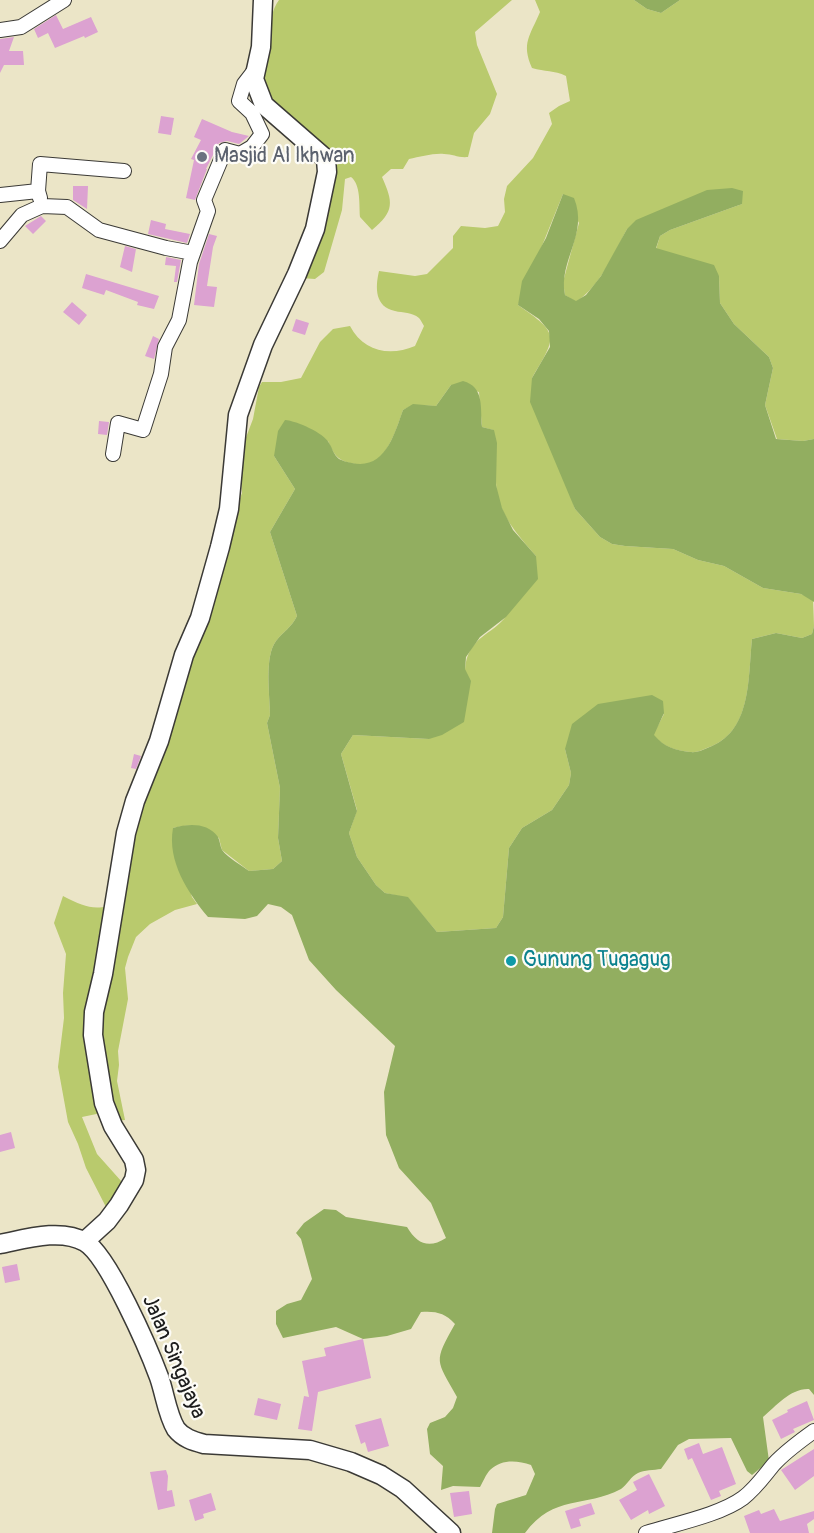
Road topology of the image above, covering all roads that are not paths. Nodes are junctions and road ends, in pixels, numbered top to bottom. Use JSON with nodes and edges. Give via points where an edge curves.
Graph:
{"nodes":[{"id":1,"x":64,"y":0,"type":"edge"},
{"id":2,"x":263,"y":0,"type":"edge"},
{"id":3,"x":0,"y":30,"type":"edge"},
{"id":4,"x":254,"y":71,"type":"junction"},
{"id":5,"x":124,"y":171,"type":"dead end"},
{"id":6,"x":38,"y":191,"type":"junction"},
{"id":7,"x":0,"y":195,"type":"edge"},
{"id":8,"x":42,"y":206,"type":"junction"},
{"id":9,"x":0,"y":241,"type":"edge"},
{"id":10,"x":193,"y":253,"type":"junction"},
{"id":11,"x":113,"y":453,"type":"dead end"},
{"id":12,"x":85,"y":1241,"type":"junction"},
{"id":13,"x":0,"y":1244,"type":"edge"},
{"id":14,"x":814,"y":1431,"type":"edge"},
{"id":15,"x":451,"y":1533,"type":"edge"},
{"id":16,"x":646,"y":1533,"type":"edge"}],
"edges":[{"from":1,"to":3,"type":"street","via":[[21,27]]},
{"from":2,"to":4,"type":"street","via":[[261,47]]},
{"from":4,"to":10,"type":"street","via":[[244,84],[239,101],[252,113],[262,134],[240,154],[225,150],[204,200],[208,211]]},
{"from":4,"to":12,"type":"street","via":[[264,105],[326,159],[327,172],[315,229],[263,345],[238,415],[229,509],[220,547],[200,618],[184,655],[126,834],[93,1035],[104,1103],[136,1170],[119,1205]]},
{"from":5,"to":6,"type":"street","via":[[40,164]]},
{"from":6,"to":7,"type":"street"},
{"from":6,"to":8,"type":"street"},
{"from":8,"to":9,"type":"street","via":[[22,215]]},
{"from":8,"to":10,"type":"street","via":[[67,207],[99,230]]},
{"from":10,"to":11,"type":"street","via":[[179,320],[165,347],[161,374],[143,430],[118,423]]},
{"from":12,"to":13,"type":"street","via":[[40,1236]]},
{"from":12,"to":15,"type":"street","name":"Jalan Singajaya","via":[[100,1258],[137,1323],[171,1418],[182,1435],[213,1445],[310,1450],[351,1462],[403,1488]]},
{"from":14,"to":16,"type":"street","via":[[774,1464],[742,1499],[724,1509]]}]}
